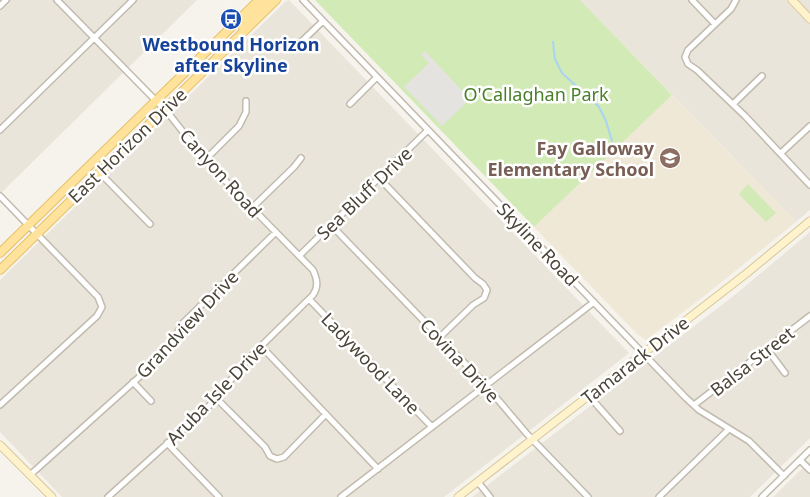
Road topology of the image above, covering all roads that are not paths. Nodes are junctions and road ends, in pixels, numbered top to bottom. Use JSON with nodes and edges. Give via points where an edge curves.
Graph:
{"nodes":[{"id":1,"x":6,"y":0,"type":"edge"},
{"id":2,"x":57,"y":0,"type":"edge"},
{"id":3,"x":133,"y":0,"type":"edge"},
{"id":4,"x":259,"y":0,"type":"edge"},
{"id":5,"x":267,"y":0,"type":"edge"},
{"id":6,"x":276,"y":0,"type":"edge"},
{"id":7,"x":303,"y":0,"type":"edge"},
{"id":8,"x":692,"y":0,"type":"edge"},
{"id":9,"x":736,"y":0,"type":"edge"},
{"id":10,"x":792,"y":0,"type":"edge"},
{"id":11,"x":0,"y":6,"type":"edge"},
{"id":12,"x":810,"y":19,"type":"edge"},
{"id":13,"x":323,"y":21,"type":"junction"},
{"id":14,"x":715,"y":24,"type":"junction"},
{"id":15,"x":239,"y":35,"type":"junction"},
{"id":16,"x":94,"y":38,"type":"junction"},
{"id":17,"x":297,"y":46,"type":"dead end"},
{"id":18,"x":762,"y":76,"type":"dead end"},
{"id":19,"x":377,"y":77,"type":"junction"},
{"id":20,"x":156,"y":101,"type":"junction"},
{"id":21,"x":246,"y":101,"type":"dead end"},
{"id":22,"x":350,"y":104,"type":"dead end"},
{"id":23,"x":733,"y":104,"type":"junction"},
{"id":24,"x":164,"y":110,"type":"junction"},
{"id":25,"x":810,"y":126,"type":"edge"},
{"id":26,"x":0,"y":130,"type":"edge"},
{"id":27,"x":428,"y":130,"type":"junction"},
{"id":28,"x":781,"y":154,"type":"junction"},
{"id":29,"x":301,"y":158,"type":"dead end"},
{"id":30,"x":205,"y":160,"type":"junction"},
{"id":31,"x":100,"y":173,"type":"junction"},
{"id":32,"x":379,"y":178,"type":"junction"},
{"id":33,"x":810,"y":185,"type":"edge"},
{"id":34,"x":0,"y":196,"type":"edge"},
{"id":35,"x":252,"y":208,"type":"junction"},
{"id":36,"x":810,"y":221,"type":"edge"},
{"id":37,"x":150,"y":224,"type":"dead end"},
{"id":38,"x":28,"y":225,"type":"junction"},
{"id":39,"x":331,"y":225,"type":"junction"},
{"id":40,"x":276,"y":232,"type":"junction"},
{"id":41,"x":37,"y":234,"type":"junction"},
{"id":42,"x":0,"y":253,"type":"edge"},
{"id":43,"x":299,"y":256,"type":"junction"},
{"id":44,"x":0,"y":270,"type":"edge"},
{"id":45,"x":317,"y":284,"type":"joint"},
{"id":46,"x":309,"y":299,"type":"junction"},
{"id":47,"x":594,"y":302,"type":"junction"},
{"id":48,"x":810,"y":316,"type":"edge"},
{"id":49,"x":439,"y":338,"type":"junction"},
{"id":50,"x":261,"y":346,"type":"junction"},
{"id":51,"x":767,"y":349,"type":"junction"},
{"id":52,"x":644,"y":354,"type":"junction"},
{"id":53,"x":785,"y":373,"type":"dead end"},
{"id":54,"x":133,"y":382,"type":"junction"},
{"id":55,"x":486,"y":386,"type":"junction"},
{"id":56,"x":589,"y":396,"type":"junction"},
{"id":57,"x":216,"y":398,"type":"junction"},
{"id":58,"x":151,"y":401,"type":"dead end"},
{"id":59,"x":0,"y":405,"type":"edge"},
{"id":60,"x":694,"y":405,"type":"junction"},
{"id":61,"x":326,"y":414,"type":"junction"},
{"id":62,"x":432,"y":427,"type":"junction"},
{"id":63,"x":729,"y":428,"type":"junction"},
{"id":64,"x":620,"y":431,"type":"dead end"},
{"id":65,"x":532,"y":440,"type":"junction"},
{"id":66,"x":167,"y":443,"type":"junction"},
{"id":67,"x":0,"y":445,"type":"edge"},
{"id":68,"x":810,"y":450,"type":"edge"},
{"id":69,"x":800,"y":460,"type":"junction"},
{"id":70,"x":378,"y":468,"type":"junction"},
{"id":71,"x":810,"y":470,"type":"edge"},
{"id":72,"x":30,"y":475,"type":"junction"},
{"id":73,"x":784,"y":476,"type":"junction"},
{"id":74,"x":478,"y":482,"type":"junction"},
{"id":75,"x":216,"y":496,"type":"edge"},
{"id":76,"x":52,"y":497,"type":"edge"},
{"id":77,"x":108,"y":497,"type":"edge"},
{"id":78,"x":341,"y":497,"type":"edge"},
{"id":79,"x":458,"y":497,"type":"edge"},
{"id":80,"x":490,"y":497,"type":"edge"},
{"id":81,"x":588,"y":497,"type":"edge"},
{"id":82,"x":659,"y":497,"type":"edge"},
{"id":83,"x":762,"y":497,"type":"edge"}],
"edges":[{"from":1,"to":11,"type":"street"},
{"from":2,"to":16,"type":"street","name":"Canyon Road"},
{"from":3,"to":16,"type":"street"},
{"from":4,"to":20,"type":"main road","name":"East Horizon Drive"},
{"from":5,"to":15,"type":"main road"},
{"from":6,"to":15,"type":"main road","name":"East Horizon Drive"},
{"from":7,"to":13,"type":"street","name":"Skyline Road"},
{"from":8,"to":14,"type":"street"},
{"from":9,"to":14,"type":"street"},
{"from":10,"to":12,"type":"street"},
{"from":13,"to":17,"type":"street"},
{"from":13,"to":19,"type":"street","name":"Skyline Road"},
{"from":14,"to":23,"type":"street","via":[[685,57],[688,64]]},
{"from":15,"to":24,"type":"main road","name":"East Horizon Drive"},
{"from":16,"to":20,"type":"street","name":"Canyon Road"},
{"from":16,"to":26,"type":"street"},
{"from":18,"to":23,"type":"street"},
{"from":19,"to":22,"type":"street"},
{"from":19,"to":27,"type":"street","name":"Skyline Road"},
{"from":20,"to":24,"type":"street","name":"Canyon Road"},
{"from":20,"to":38,"type":"main road","name":"East Horizon Drive"},
{"from":21,"to":30,"type":"street","via":[[246,112],[239,126]]},
{"from":23,"to":28,"type":"street"},
{"from":24,"to":30,"type":"street","name":"Canyon Road"},
{"from":24,"to":31,"type":"main road","name":"East Horizon Drive"},
{"from":25,"to":28,"type":"street"},
{"from":27,"to":32,"type":"street","name":"Sea Bluff Drive"},
{"from":27,"to":47,"type":"street","name":"Skyline Road"},
{"from":28,"to":33,"type":"street"},
{"from":29,"to":35,"type":"street"},
{"from":30,"to":35,"type":"street","name":"Canyon Road"},
{"from":31,"to":37,"type":"street"},
{"from":31,"to":41,"type":"main road","name":"East Horizon Drive"},
{"from":32,"to":39,"type":"street","name":"Sea Bluff Drive"},
{"from":32,"to":49,"type":"street","via":[[486,290],[484,298]]},
{"from":34,"to":38,"type":"street"},
{"from":35,"to":40,"type":"street","name":"Canyon Road"},
{"from":36,"to":52,"type":"street","name":"Tamarack Drive"},
{"from":38,"to":41,"type":"street"},
{"from":38,"to":42,"type":"main road","name":"East Horizon Drive"},
{"from":39,"to":43,"type":"street","name":"Sea Bluff Drive"},
{"from":39,"to":49,"type":"street","name":"Covina Drive"},
{"from":40,"to":43,"type":"street","name":"Canyon Road"},
{"from":40,"to":54,"type":"street","name":"Grandview Drive","via":[[182,324],[165,352]]},
{"from":41,"to":44,"type":"main road","name":"East Horizon Drive"},
{"from":41,"to":59,"type":"street","via":[[98,297],[102,307],[97,316]]},
{"from":43,"to":45,"type":"street","name":"Canyon Road","via":[[313,270]]},
{"from":45,"to":46,"type":"street","name":"Aruba Isle Drive"},
{"from":46,"to":50,"type":"street","name":"Aruba Isle Drive"},
{"from":46,"to":62,"type":"street","name":"Ladywood Lane"},
{"from":47,"to":52,"type":"street","name":"Skyline Road"},
{"from":47,"to":55,"type":"street"},
{"from":48,"to":51,"type":"street","name":"Balsa Street"},
{"from":49,"to":55,"type":"street","name":"Covina Drive"},
{"from":50,"to":57,"type":"street","name":"Aruba Isle Drive"},
{"from":50,"to":61,"type":"street"},
{"from":51,"to":53,"type":"street"},
{"from":51,"to":60,"type":"street","name":"Balsa Street"},
{"from":52,"to":56,"type":"street","name":"Tamarack Drive"},
{"from":52,"to":60,"type":"street","name":"Skyline Road"},
{"from":54,"to":58,"type":"street"},
{"from":54,"to":72,"type":"street","name":"Grandview Drive"},
{"from":55,"to":62,"type":"street"},
{"from":55,"to":65,"type":"street","name":"Covina Drive"},
{"from":56,"to":64,"type":"street"},
{"from":56,"to":65,"type":"street","name":"Tamarack Drive"},
{"from":57,"to":61,"type":"street","via":[[270,456],[277,459],[284,457]]},
{"from":57,"to":66,"type":"street","name":"Aruba Isle Drive"},
{"from":60,"to":63,"type":"street","name":"Skyline Road"},
{"from":61,"to":70,"type":"street"},
{"from":62,"to":70,"type":"street"},
{"from":63,"to":73,"type":"street","name":"Skyline Road","via":[[749,442]]},
{"from":63,"to":82,"type":"street"},
{"from":65,"to":74,"type":"street","name":"Tamarack Drive"},
{"from":65,"to":81,"type":"street","name":"Covina Drive"},
{"from":66,"to":75,"type":"street"},
{"from":66,"to":77,"type":"street","name":"Aruba Isle Drive"},
{"from":67,"to":72,"type":"street"},
{"from":68,"to":69,"type":"street"},
{"from":69,"to":71,"type":"street"},
{"from":69,"to":73,"type":"street"},
{"from":70,"to":78,"type":"street"},
{"from":72,"to":76,"type":"street"},
{"from":73,"to":83,"type":"street"},
{"from":74,"to":79,"type":"street","name":"Tamarack Drive"},
{"from":74,"to":80,"type":"street"}]}
